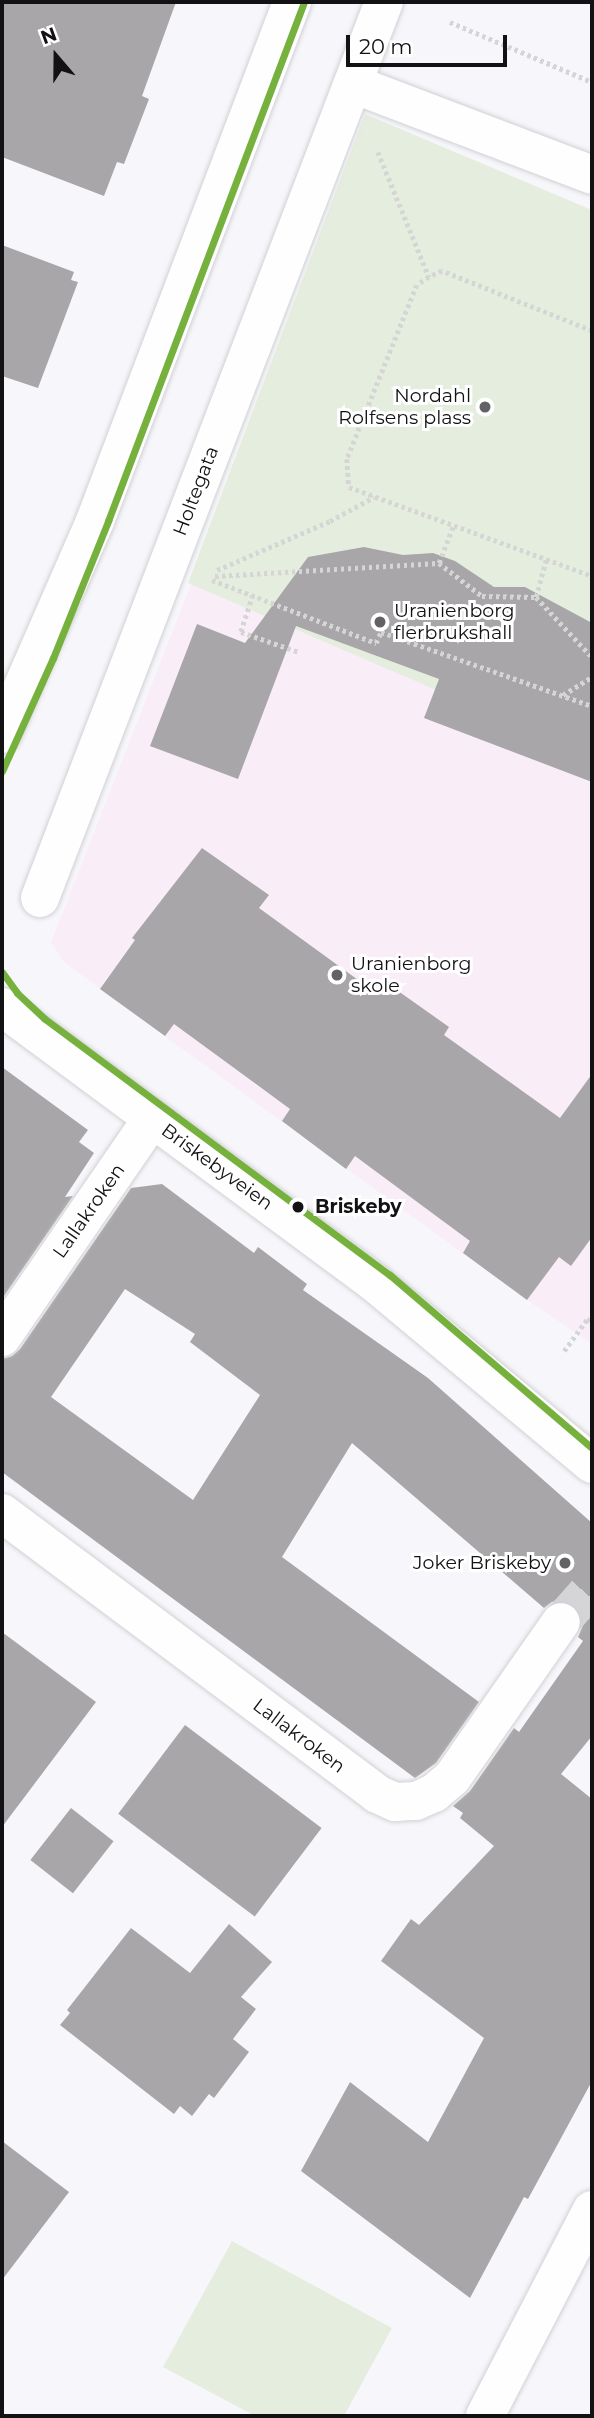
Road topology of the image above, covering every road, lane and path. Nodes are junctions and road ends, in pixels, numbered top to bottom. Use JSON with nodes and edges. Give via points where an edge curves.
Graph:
{"nodes":[{"id":1,"x":292,"y":2,"type":"edge"},
{"id":2,"x":384,"y":2,"type":"edge"},
{"id":3,"x":450,"y":23,"type":"dead end"},
{"id":4,"x":592,"y":82,"type":"edge"},
{"id":5,"x":353,"y":85,"type":"junction"},
{"id":6,"x":374,"y":143,"type":"dead end"},
{"id":7,"x":592,"y":175,"type":"edge"},
{"id":8,"x":429,"y":277,"type":"junction"},
{"id":9,"x":592,"y":331,"type":"edge"},
{"id":10,"x":375,"y":497,"type":"junction"},
{"id":11,"x":453,"y":526,"type":"junction"},
{"id":12,"x":547,"y":559,"type":"junction"},
{"id":13,"x":439,"y":563,"type":"junction"},
{"id":14,"x":203,"y":576,"type":"junction"},
{"id":15,"x":592,"y":576,"type":"edge"},
{"id":16,"x":253,"y":595,"type":"junction"},
{"id":17,"x":536,"y":597,"type":"junction"},
{"id":18,"x":299,"y":652,"type":"dead end"},
{"id":19,"x":592,"y":657,"type":"edge"},
{"id":20,"x":592,"y":677,"type":"edge"},
{"id":21,"x":562,"y":696,"type":"junction"},
{"id":22,"x":592,"y":706,"type":"edge"},
{"id":23,"x":2,"y":734,"type":"edge"},
{"id":24,"x":40,"y":898,"type":"dead end"},
{"id":25,"x":2,"y":1007,"type":"edge"},
{"id":26,"x":152,"y":1119,"type":"junction"},
{"id":27,"x":592,"y":1322,"type":"edge"},
{"id":28,"x":2,"y":1337,"type":"edge"},
{"id":29,"x":564,"y":1351,"type":"dead end"},
{"id":30,"x":592,"y":1464,"type":"edge"},
{"id":31,"x":2,"y":1513,"type":"edge"},
{"id":32,"x":561,"y":1622,"type":"tunnel mouth"},
{"id":33,"x":592,"y":2210,"type":"edge"},
{"id":34,"x":485,"y":2416,"type":"edge"}],
"edges":[{"from":1,"to":23,"type":"street","via":[[95,521]]},
{"from":2,"to":5,"type":"street","name":"Holtegata"},
{"from":3,"to":4,"type":"path"},
{"from":5,"to":7,"type":"street"},
{"from":5,"to":24,"type":"street","name":"Holtegata"},
{"from":6,"to":8,"type":"path"},
{"from":8,"to":9,"type":"path","via":[[442,271]]},
{"from":8,"to":10,"type":"path","via":[[417,285],[347,459],[349,487]]},
{"from":10,"to":11,"type":"path"},
{"from":10,"to":14,"type":"path"},
{"from":11,"to":12,"type":"path"},
{"from":11,"to":13,"type":"path"},
{"from":12,"to":15,"type":"path"},
{"from":12,"to":17,"type":"path"},
{"from":13,"to":14,"type":"path"},
{"from":13,"to":17,"type":"path","via":[[482,596]]},
{"from":14,"to":16,"type":"path"},
{"from":16,"to":18,"type":"path","via":[[241,632]]},
{"from":16,"to":21,"type":"path","via":[[376,643],[381,632]]},
{"from":17,"to":19,"type":"path"},
{"from":20,"to":21,"type":"path"},
{"from":21,"to":22,"type":"path"},
{"from":25,"to":26,"type":"street","name":"Briskebyveien"},
{"from":26,"to":28,"type":"street","name":"Lallakroken"},
{"from":26,"to":30,"type":"street","name":"Briskebyveien","via":[[375,1283]]},
{"from":27,"to":29,"type":"path","via":[[587,1319]]},
{"from":31,"to":32,"type":"street","name":"Lallakroken","via":[[377,1794],[395,1802],[416,1801],[452,1778]]},
{"from":33,"to":34,"type":"street"}]}
